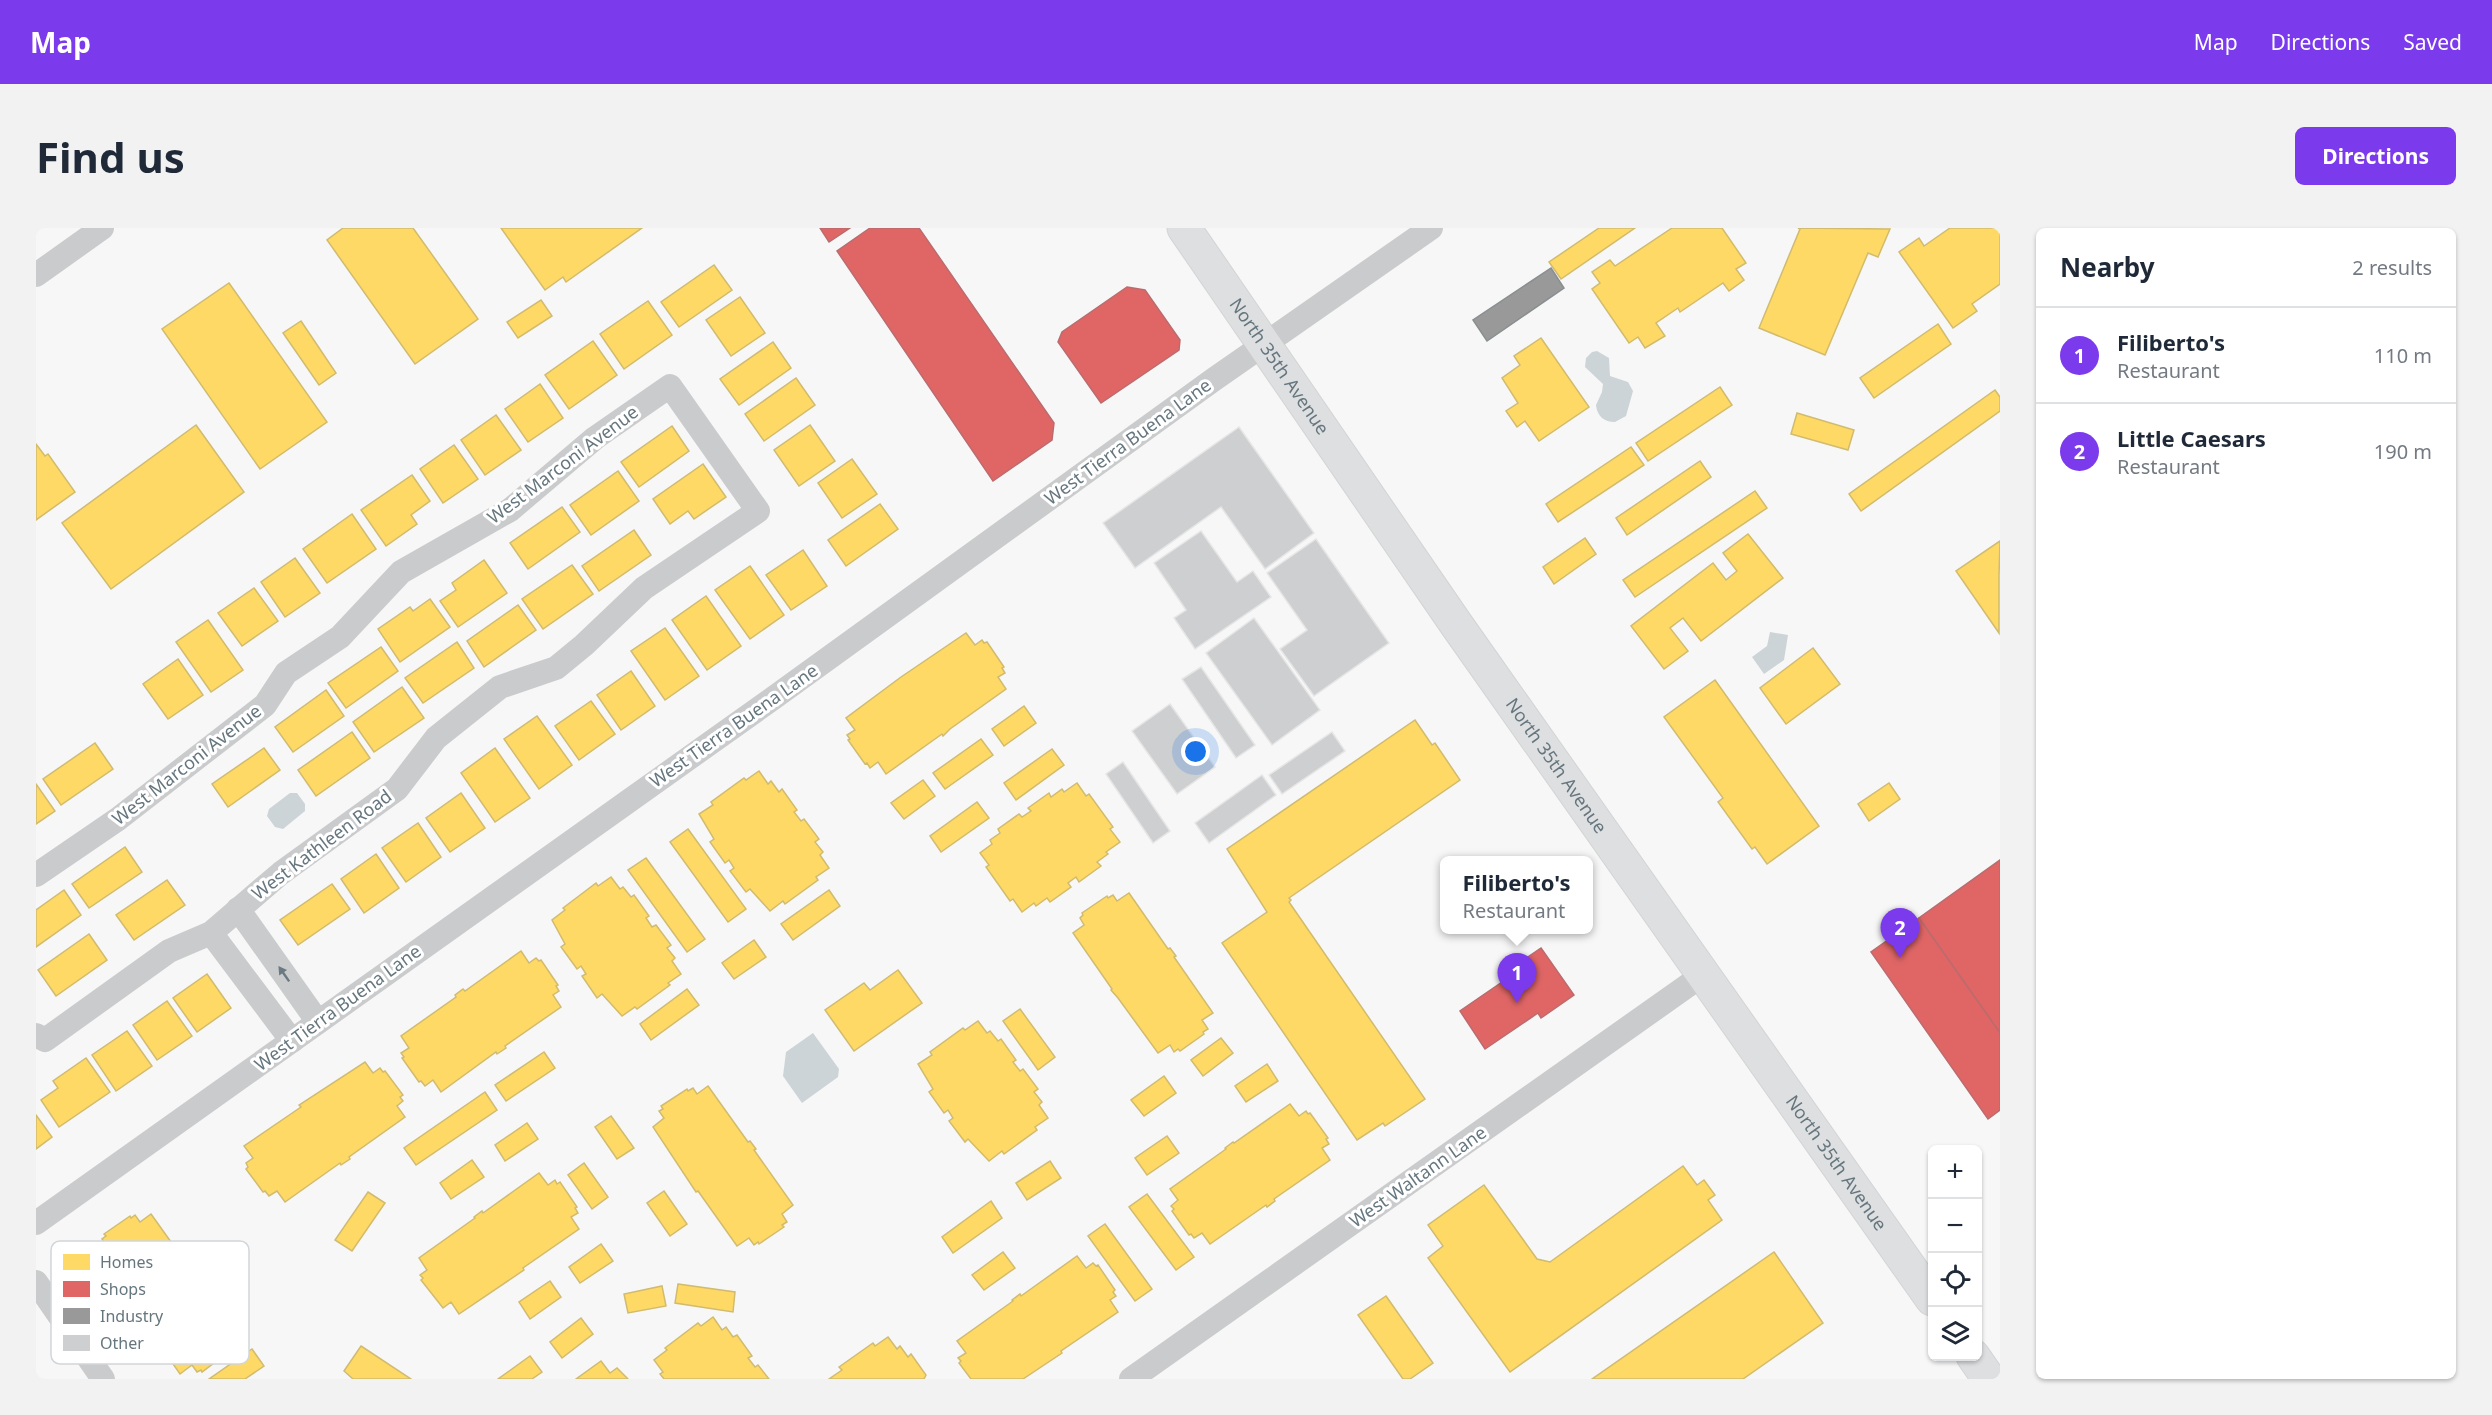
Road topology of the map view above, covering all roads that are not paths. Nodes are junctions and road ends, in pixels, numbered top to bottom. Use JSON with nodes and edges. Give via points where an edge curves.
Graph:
{"nodes":[{"id":1,"x":102,"y":228,"type":"edge"},
{"id":2,"x":1184,"y":228,"type":"edge"},
{"id":3,"x":1431,"y":228,"type":"edge"},
{"id":4,"x":36,"y":275,"type":"edge"},
{"id":5,"x":1264,"y":345,"type":"junction"},
{"id":6,"x":758,"y":511,"type":"joint"},
{"id":7,"x":36,"y":875,"type":"edge"},
{"id":8,"x":238,"y":909,"type":"junction"},
{"id":9,"x":212,"y":933,"type":"junction"},
{"id":10,"x":263,"y":944,"type":"junction"},
{"id":11,"x":235,"y":964,"type":"junction"},
{"id":12,"x":1704,"y":974,"type":"junction"},
{"id":13,"x":318,"y":1022,"type":"junction"},
{"id":14,"x":41,"y":1037,"type":"edge"},
{"id":15,"x":292,"y":1041,"type":"junction"},
{"id":16,"x":36,"y":1224,"type":"edge"},
{"id":17,"x":36,"y":1282,"type":"edge"},
{"id":18,"x":1928,"y":1293,"type":"edge"},
{"id":19,"x":51,"y":1304,"type":"edge"},
{"id":20,"x":1976,"y":1361,"type":"edge"},
{"id":21,"x":93,"y":1364,"type":"edge"},
{"id":22,"x":103,"y":1379,"type":"edge"},
{"id":23,"x":1131,"y":1379,"type":"edge"},
{"id":24,"x":1989,"y":1379,"type":"edge"}],
"edges":[{"from":1,"to":4,"type":"street"},
{"from":2,"to":5,"type":"main road","name":"North 35th Avenue"},
{"from":3,"to":5,"type":"street","name":"West Tierra Buena Lane"},
{"from":5,"to":12,"type":"main road","name":"North 35th Avenue"},
{"from":5,"to":13,"type":"street","name":"West Tierra Buena Lane"},
{"from":6,"to":7,"type":"street","name":"West Marconi Avenue","via":[[670,386],[595,438],[510,510],[401,572],[340,637],[286,674],[265,705],[118,819]]},
{"from":6,"to":8,"type":"street","name":"West Kathleen Road","via":[[644,588],[556,668],[500,687],[436,738],[397,789]]},
{"from":8,"to":9,"type":"street","name":"West Kathleen Road"},
{"from":8,"to":10,"type":"street"},
{"from":9,"to":11,"type":"street"},
{"from":9,"to":14,"type":"street","name":"West Kathleen Road","via":[[169,951]]},
{"from":10,"to":11,"type":"street"},
{"from":13,"to":10,"type":"street","one_way":true},
{"from":11,"to":15,"type":"street"},
{"from":12,"to":18,"type":"main road","name":"North 35th Avenue"},
{"from":12,"to":23,"type":"street","name":"West Waltann Lane"},
{"from":13,"to":15,"type":"street","name":"West Tierra Buena Lane"},
{"from":15,"to":16,"type":"street","name":"West Tierra Buena Lane"},
{"from":17,"to":19,"type":"street"},
{"from":20,"to":24,"type":"main road"},
{"from":21,"to":22,"type":"street"}]}
